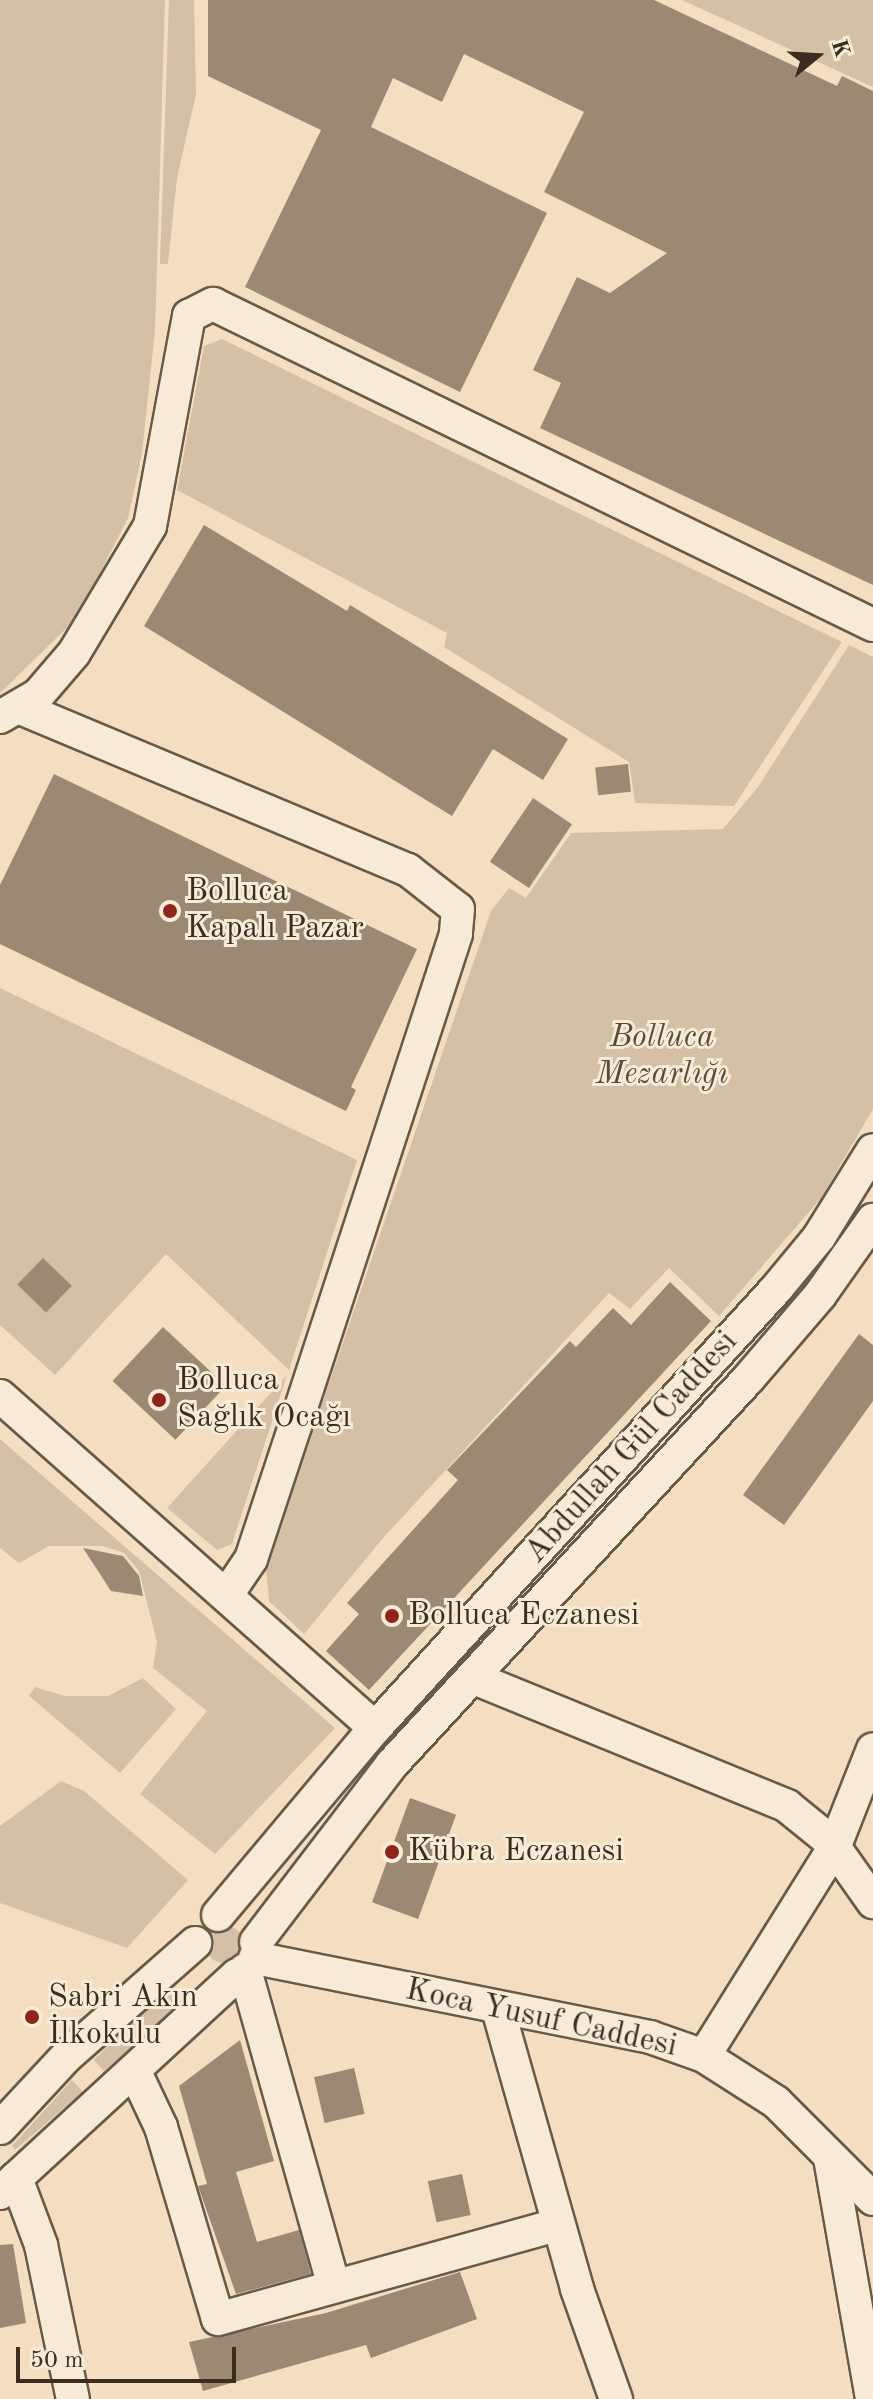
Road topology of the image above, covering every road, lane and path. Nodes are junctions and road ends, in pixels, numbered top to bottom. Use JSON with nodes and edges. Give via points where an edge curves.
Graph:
{"nodes":[{"id":1,"x":873,"y":625,"type":"edge"},
{"id":2,"x":9,"y":712,"type":"edge"},
{"id":3,"x":873,"y":1150,"type":"edge"},
{"id":4,"x":873,"y":1220,"type":"edge"},
{"id":5,"x":0,"y":1396,"type":"edge"},
{"id":6,"x":229,"y":1592,"type":"junction"},
{"id":7,"x":474,"y":1678,"type":"junction"},
{"id":8,"x":375,"y":1728,"type":"junction"},
{"id":9,"x":870,"y":1765,"type":"edge"},
{"id":10,"x":834,"y":1848,"type":"junction"},
{"id":11,"x":873,"y":1902,"type":"edge"},
{"id":12,"x":218,"y":1915,"type":"junction"},
{"id":13,"x":195,"y":1943,"type":"junction"},
{"id":14,"x":248,"y":1961,"type":"junction"},
{"id":15,"x":498,"y":2009,"type":"junction"},
{"id":16,"x":704,"y":2056,"type":"junction"},
{"id":17,"x":135,"y":2072,"type":"junction"},
{"id":18,"x":0,"y":2128,"type":"edge"},
{"id":19,"x":830,"y":2158,"type":"junction"},
{"id":20,"x":8,"y":2186,"type":"edge"},
{"id":21,"x":873,"y":2199,"type":"edge"},
{"id":22,"x":557,"y":2225,"type":"junction"},
{"id":23,"x":334,"y":2286,"type":"junction"},
{"id":24,"x":73,"y":2399,"type":"edge"},
{"id":25,"x":616,"y":2399,"type":"edge"},
{"id":26,"x":872,"y":2399,"type":"edge"}],
"edges":[{"from":1,"to":2,"type":"street","via":[[213,304],[189,316],[150,526],[74,653],[38,695]]},
{"from":2,"to":6,"type":"street","via":[[408,870],[458,909],[456,934],[286,1456],[251,1559]]},
{"from":3,"to":8,"type":"street","name":"Abdullah Gül Caddesi","via":[[819,1237],[777,1288]]},
{"from":4,"to":7,"type":"street","name":"Abdullah Gül Caddesi","via":[[820,1295],[748,1379]]},
{"from":5,"to":6,"type":"street"},
{"from":6,"to":8,"type":"street"},
{"from":7,"to":10,"type":"street","via":[[787,1806]]},
{"from":7,"to":14,"type":"street","name":"Abdullah Gül Caddesi","via":[[392,1764]]},
{"from":8,"to":12,"type":"street","name":"Abdullah Gül Caddesi"},
{"from":9,"to":10,"type":"street"},
{"from":10,"to":11,"type":"street"},
{"from":10,"to":16,"type":"street"},
{"from":12,"to":13,"type":"street","via":[[202,1925]]},
{"from":12,"to":14,"type":"street","via":[[248,1923]]},
{"from":13,"to":14,"type":"street","via":[[204,1967],[219,1976]]},
{"from":13,"to":18,"type":"street","via":[[67,2056]]},
{"from":14,"to":15,"type":"street","name":"Koca Yusuf Caddesi"},
{"from":14,"to":17,"type":"street","name":"Abdullah Gül Caddesi"},
{"from":14,"to":23,"type":"street"},
{"from":15,"to":16,"type":"street","name":"Koca Yusuf Caddesi","via":[[650,2037]]},
{"from":15,"to":22,"type":"street"},
{"from":16,"to":19,"type":"street","name":"Koca Yusuf Caddesi","via":[[776,2102]]},
{"from":17,"to":20,"type":"street","name":"Abdullah Gül Caddesi"},
{"from":17,"to":23,"type":"street","via":[[161,2127],[218,2319]]},
{"from":19,"to":21,"type":"street","name":"Koca Yusuf Caddesi"},
{"from":19,"to":26,"type":"street"},
{"from":20,"to":24,"type":"street","via":[[41,2245]]},
{"from":22,"to":23,"type":"street"},
{"from":22,"to":25,"type":"street"}]}
